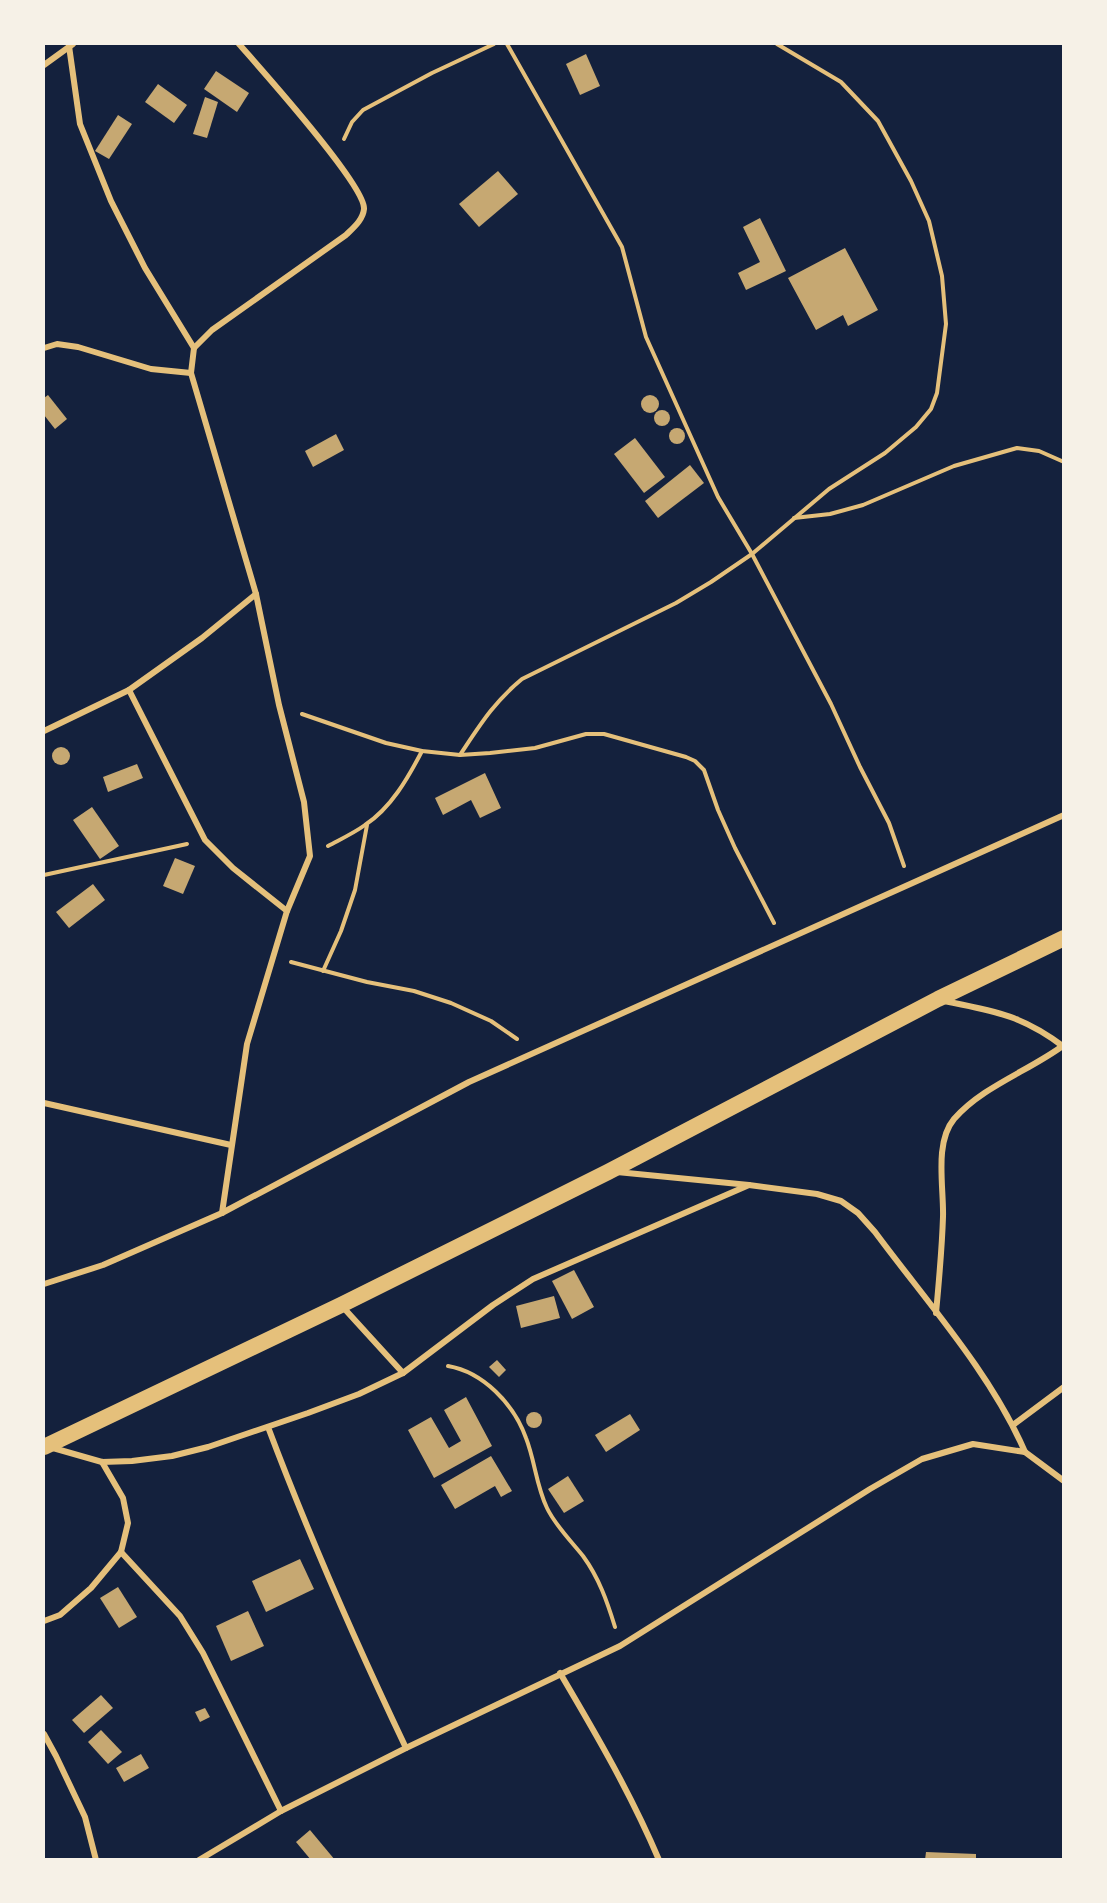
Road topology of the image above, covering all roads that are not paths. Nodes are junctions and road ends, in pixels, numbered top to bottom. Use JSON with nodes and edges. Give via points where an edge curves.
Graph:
{"nodes":[{"id":1,"x":239,"y":44,"type":"edge"},
{"id":2,"x":71,"y":45,"type":"edge"},
{"id":3,"x":44,"y":64,"type":"edge"},
{"id":4,"x":44,"y":348,"type":"edge"},
{"id":5,"x":194,"y":348,"type":"junction"},
{"id":6,"x":191,"y":373,"type":"junction"},
{"id":7,"x":256,"y":594,"type":"junction"},
{"id":8,"x":129,"y":690,"type":"junction"},
{"id":9,"x":44,"y":731,"type":"edge"},
{"id":10,"x":1064,"y":815,"type":"edge"},
{"id":11,"x":287,"y":911,"type":"junction"},
{"id":12,"x":1064,"y":938,"type":"edge"},
{"id":13,"x":938,"y":999,"type":"junction"},
{"id":14,"x":1063,"y":1046,"type":"edge"},
{"id":15,"x":44,"y":1103,"type":"edge"},
{"id":16,"x":231,"y":1145,"type":"junction"},
{"id":17,"x":608,"y":1172,"type":"junction"},
{"id":18,"x":749,"y":1185,"type":"junction"},
{"id":19,"x":222,"y":1213,"type":"junction"},
{"id":20,"x":44,"y":1284,"type":"edge"},
{"id":21,"x":341,"y":1305,"type":"junction"},
{"id":22,"x":936,"y":1314,"type":"junction"},
{"id":23,"x":403,"y":1372,"type":"junction"},
{"id":24,"x":1064,"y":1387,"type":"edge"},
{"id":25,"x":1013,"y":1425,"type":"junction"},
{"id":26,"x":268,"y":1427,"type":"junction"},
{"id":27,"x":45,"y":1446,"type":"edge"},
{"id":28,"x":1025,"y":1452,"type":"junction"},
{"id":29,"x":102,"y":1462,"type":"junction"},
{"id":30,"x":1064,"y":1481,"type":"edge"},
{"id":31,"x":121,"y":1552,"type":"junction"},
{"id":32,"x":44,"y":1621,"type":"edge"},
{"id":33,"x":560,"y":1673,"type":"junction"},
{"id":34,"x":44,"y":1734,"type":"edge"},
{"id":35,"x":406,"y":1748,"type":"junction"},
{"id":36,"x":281,"y":1811,"type":"junction"},
{"id":37,"x":96,"y":1860,"type":"edge"},
{"id":38,"x":199,"y":1860,"type":"edge"},
{"id":39,"x":658,"y":1860,"type":"edge"}],
"edges":[{"from":1,"to":5,"type":"street","via":[[338,163],[362,197],[364,209],[346,235],[212,330]]},
{"from":2,"to":3,"type":"street"},
{"from":2,"to":5,"type":"street","via":[[80,124],[111,201],[145,268]]},
{"from":4,"to":6,"type":"street","via":[[57,344],[151,369]]},
{"from":5,"to":6,"type":"street"},
{"from":6,"to":7,"type":"street"},
{"from":7,"to":8,"type":"street"},
{"from":7,"to":11,"type":"street","via":[[304,802],[309,856]]},
{"from":8,"to":9,"type":"street"},
{"from":8,"to":11,"type":"street","via":[[205,840]]},
{"from":10,"to":19,"type":"street","via":[[469,1082]]},
{"from":11,"to":16,"type":"street","via":[[247,1044]]},
{"from":12,"to":13,"type":"highway"},
{"from":13,"to":14,"type":"street","via":[[1015,1017]]},
{"from":13,"to":17,"type":"highway"},
{"from":14,"to":22,"type":"street","via":[[980,1096],[953,1120],[943,1154]]},
{"from":15,"to":16,"type":"street"},
{"from":16,"to":19,"type":"street"},
{"from":17,"to":18,"type":"street"},
{"from":17,"to":21,"type":"highway"},
{"from":18,"to":22,"type":"street","via":[[841,1201],[874,1232]]},
{"from":18,"to":23,"type":"street","via":[[533,1279]]},
{"from":19,"to":20,"type":"street","via":[[103,1265]]},
{"from":21,"to":23,"type":"street"},
{"from":21,"to":27,"type":"highway"},
{"from":22,"to":25,"type":"street"},
{"from":23,"to":26,"type":"street","via":[[359,1394]]},
{"from":24,"to":25,"type":"street"},
{"from":25,"to":28,"type":"street"},
{"from":26,"to":29,"type":"street","via":[[172,1456]]},
{"from":26,"to":35,"type":"street","via":[[357,1646]]},
{"from":27,"to":29,"type":"street"},
{"from":28,"to":30,"type":"street"},
{"from":28,"to":33,"type":"street","via":[[973,1444],[922,1459],[620,1646]]},
{"from":29,"to":31,"type":"street","via":[[123,1498],[128,1522]]},
{"from":31,"to":32,"type":"street","via":[[60,1615]]},
{"from":31,"to":36,"type":"street","via":[[180,1616],[203,1653]]},
{"from":33,"to":35,"type":"street"},
{"from":33,"to":39,"type":"street","via":[[607,1753]]},
{"from":34,"to":37,"type":"street","via":[[85,1817]]},
{"from":35,"to":36,"type":"street"},
{"from":36,"to":38,"type":"street"}]}
